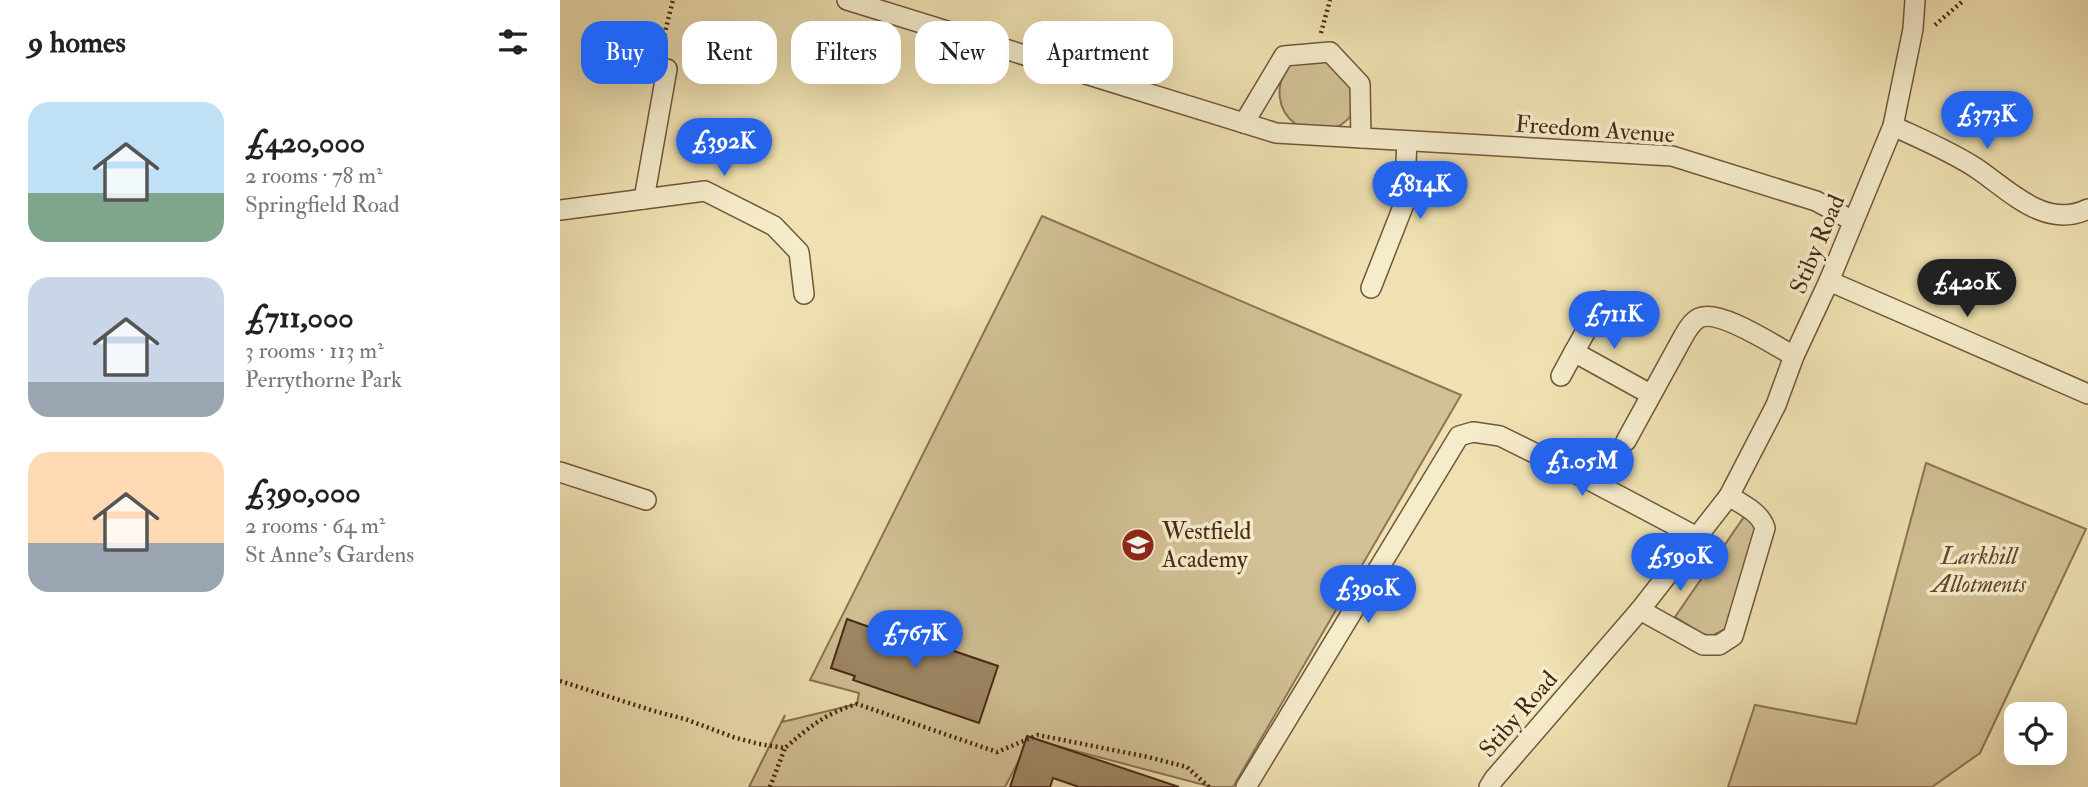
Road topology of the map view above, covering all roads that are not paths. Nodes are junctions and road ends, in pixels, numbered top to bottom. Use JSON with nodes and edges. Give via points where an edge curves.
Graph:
{"nodes":[{"id":1,"x":847,"y":0,"type":"edge"},
{"id":2,"x":1915,"y":0,"type":"edge"},
{"id":3,"x":664,"y":84,"type":"edge"},
{"id":4,"x":1244,"y":123,"type":"junction"},
{"id":5,"x":1893,"y":126,"type":"junction"},
{"id":6,"x":1361,"y":138,"type":"junction"},
{"id":7,"x":1406,"y":141,"type":"junction"},
{"id":8,"x":644,"y":200,"type":"junction"},
{"id":9,"x":560,"y":209,"type":"edge"},
{"id":10,"x":2088,"y":209,"type":"edge"},
{"id":11,"x":1853,"y":221,"type":"junction"},
{"id":12,"x":1829,"y":281,"type":"junction"},
{"id":13,"x":1371,"y":288,"type":"dead end"},
{"id":14,"x":804,"y":295,"type":"dead end"},
{"id":15,"x":1602,"y":301,"type":"dead end"},
{"id":16,"x":1574,"y":352,"type":"junction"},
{"id":17,"x":1794,"y":356,"type":"junction"},
{"id":18,"x":1561,"y":376,"type":"dead end"},
{"id":19,"x":1650,"y":394,"type":"junction"},
{"id":20,"x":2088,"y":394,"type":"edge"},
{"id":21,"x":1626,"y":441,"type":"dead end"},
{"id":22,"x":560,"y":472,"type":"edge"},
{"id":23,"x":1729,"y":496,"type":"junction"},
{"id":24,"x":646,"y":500,"type":"dead end"},
{"id":25,"x":1698,"y":537,"type":"junction"},
{"id":26,"x":1640,"y":610,"type":"junction"},
{"id":27,"x":1246,"y":787,"type":"edge"},
{"id":28,"x":1489,"y":787,"type":"edge"}],
"edges":[{"from":1,"to":4,"type":"street","name":"Freedom Avenue"},
{"from":2,"to":5,"type":"street","name":"Stiby Road"},
{"from":3,"to":8,"type":"street"},
{"from":4,"to":6,"type":"street","name":"Freedom Avenue","via":[[1276,133]]},
{"from":4,"to":6,"type":"street","via":[[1284,56],[1331,52],[1360,84]]},
{"from":5,"to":10,"type":"street","via":[[1978,169],[2030,207],[2065,215]]},
{"from":5,"to":11,"type":"street","name":"Stiby Road"},
{"from":6,"to":7,"type":"street","name":"Freedom Avenue"},
{"from":7,"to":11,"type":"street","name":"Freedom Avenue","via":[[1672,156],[1816,201]]},
{"from":7,"to":13,"type":"street","via":[[1404,204]]},
{"from":8,"to":9,"type":"street"},
{"from":8,"to":14,"type":"street","via":[[705,191],[774,226],[799,252]]},
{"from":11,"to":12,"type":"street","name":"Stiby Road"},
{"from":12,"to":17,"type":"street","name":"Stiby Road"},
{"from":12,"to":20,"type":"street"},
{"from":15,"to":16,"type":"street"},
{"from":16,"to":18,"type":"street"},
{"from":16,"to":19,"type":"street"},
{"from":17,"to":19,"type":"street","via":[[1729,321],[1699,317]]},
{"from":17,"to":23,"type":"street","name":"Stiby Road","via":[[1776,405]]},
{"from":19,"to":21,"type":"street"},
{"from":22,"to":24,"type":"street"},
{"from":23,"to":25,"type":"street","name":"Stiby Road"},
{"from":23,"to":26,"type":"street","via":[[1758,514],[1765,528],[1732,636],[1719,645],[1703,645]]},
{"from":25,"to":26,"type":"street","name":"Stiby Road"},
{"from":25,"to":27,"type":"street","via":[[1500,436],[1473,432],[1459,436]]},
{"from":26,"to":28,"type":"street","name":"Stiby Road"}]}
